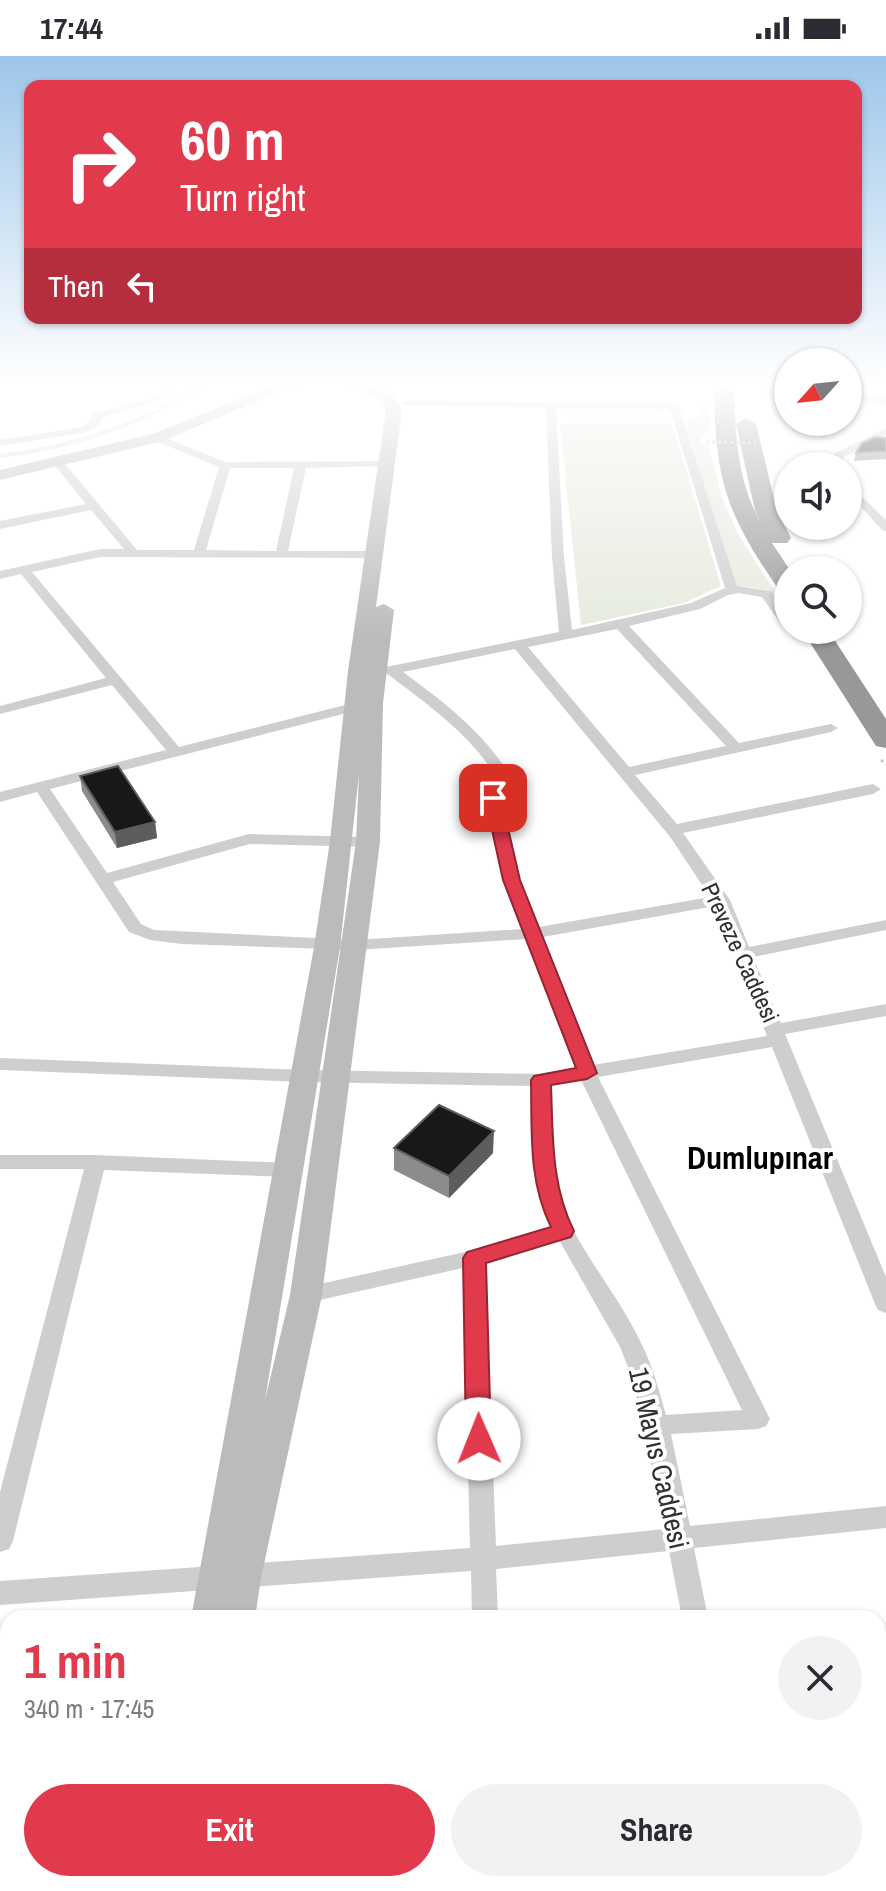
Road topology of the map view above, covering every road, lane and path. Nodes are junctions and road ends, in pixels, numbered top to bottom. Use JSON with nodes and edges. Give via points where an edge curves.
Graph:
{"nodes":[{"id":1,"x":64,"y":470,"type":"edge"},
{"id":2,"x":224,"y":470,"type":"edge"},
{"id":3,"x":300,"y":470,"type":"edge"},
{"id":4,"x":386,"y":470,"type":"edge"},
{"id":5,"x":399,"y":470,"type":"edge"},
{"id":6,"x":554,"y":470,"type":"edge"},
{"id":7,"x":694,"y":470,"type":"edge"},
{"id":8,"x":735,"y":470,"type":"edge"},
{"id":9,"x":749,"y":470,"type":"edge"},
{"id":10,"x":862,"y":501,"type":"edge"},
{"id":11,"x":94,"y":506,"type":"junction"},
{"id":12,"x":0,"y":525,"type":"edge"},
{"id":13,"x":886,"y":527,"type":"edge"},
{"id":14,"x":133,"y":553,"type":"junction"},
{"id":15,"x":199,"y":554,"type":"junction"},
{"id":16,"x":281,"y":554,"type":"junction"},
{"id":17,"x":374,"y":555,"type":"junction"},
{"id":18,"x":789,"y":556,"type":"edge"},
{"id":19,"x":774,"y":562,"type":"edge"},
{"id":20,"x":24,"y":570,"type":"junction"},
{"id":21,"x":1,"y":574,"type":"edge"},
{"id":22,"x":732,"y":590,"type":"junction"},
{"id":23,"x":774,"y":605,"type":"edge"},
{"id":24,"x":620,"y":624,"type":"junction"},
{"id":25,"x":566,"y":635,"type":"junction"},
{"id":26,"x":831,"y":644,"type":"edge"},
{"id":27,"x":834,"y":644,"type":"edge"},
{"id":28,"x":520,"y":646,"type":"junction"},
{"id":29,"x":376,"y":671,"type":"junction"},
{"id":30,"x":113,"y":680,"type":"junction"},
{"id":31,"x":886,"y":701,"type":"edge"},
{"id":32,"x":364,"y":704,"type":"junction"},
{"id":33,"x":0,"y":710,"type":"edge"},
{"id":34,"x":831,"y":728,"type":"dead end"},
{"id":35,"x":736,"y":748,"type":"junction"},
{"id":36,"x":175,"y":752,"type":"junction"},
{"id":37,"x":885,"y":756,"type":"edge"},
{"id":38,"x":624,"y":773,"type":"junction"},
{"id":39,"x":41,"y":787,"type":"junction"},
{"id":40,"x":873,"y":789,"type":"dead end"},
{"id":41,"x":0,"y":797,"type":"edge"},
{"id":42,"x":673,"y":830,"type":"junction"},
{"id":43,"x":355,"y":842,"type":"junction"},
{"id":44,"x":102,"y":880,"type":"junction"},
{"id":45,"x":721,"y":900,"type":"junction"},
{"id":46,"x":886,"y":925,"type":"edge"},
{"id":47,"x":535,"y":933,"type":"junction"},
{"id":48,"x":327,"y":944,"type":"junction"},
{"id":49,"x":356,"y":945,"type":"junction"},
{"id":50,"x":745,"y":953,"type":"junction"},
{"id":51,"x":886,"y":1010,"type":"edge"},
{"id":52,"x":777,"y":1035,"type":"junction"},
{"id":53,"x":0,"y":1064,"type":"edge"},
{"id":54,"x":587,"y":1073,"type":"junction"},
{"id":55,"x":304,"y":1076,"type":"junction"},
{"id":56,"x":337,"y":1077,"type":"junction"},
{"id":57,"x":541,"y":1080,"type":"junction"},
{"id":58,"x":0,"y":1162,"type":"edge"},
{"id":59,"x":96,"y":1162,"type":"junction"},
{"id":60,"x":288,"y":1170,"type":"junction"},
{"id":61,"x":564,"y":1231,"type":"junction"},
{"id":62,"x":474,"y":1258,"type":"junction"},
{"id":63,"x":306,"y":1295,"type":"junction"},
{"id":64,"x":886,"y":1303,"type":"edge"},
{"id":65,"x":656,"y":1425,"type":"junction"},
{"id":66,"x":886,"y":1517,"type":"edge"},
{"id":67,"x":0,"y":1541,"type":"edge"},
{"id":68,"x":678,"y":1541,"type":"junction"},
{"id":69,"x":481,"y":1559,"type":"junction"},
{"id":70,"x":229,"y":1577,"type":"junction"},
{"id":71,"x":0,"y":1593,"type":"edge"},
{"id":72,"x":214,"y":1610,"type":"edge"},
{"id":73,"x":235,"y":1610,"type":"edge"},
{"id":74,"x":484,"y":1610,"type":"edge"},
{"id":75,"x":693,"y":1610,"type":"edge"}],
"edges":[{"from":1,"to":11,"type":"street"},
{"from":2,"to":15,"type":"street"},
{"from":3,"to":16,"type":"street"},
{"from":4,"to":17,"type":"main road"},
{"from":5,"to":29,"type":"main road"},
{"from":6,"to":25,"type":"street"},
{"from":7,"to":22,"type":"street"},
{"from":8,"to":19,"type":"highway","via":[[741,507]]},
{"from":9,"to":18,"type":"highway"},
{"from":10,"to":13,"type":"street"},
{"from":11,"to":12,"type":"street"},
{"from":11,"to":14,"type":"street"},
{"from":14,"to":15,"type":"street"},
{"from":14,"to":20,"type":"street","via":[[100,553]]},
{"from":15,"to":16,"type":"street"},
{"from":16,"to":17,"type":"street"},
{"from":17,"to":29,"type":"main road"},
{"from":20,"to":21,"type":"street"},
{"from":20,"to":30,"type":"street"},
{"from":22,"to":23,"type":"street","via":[[755,590]]},
{"from":22,"to":24,"type":"street","via":[[695,606]]},
{"from":24,"to":25,"type":"street"},
{"from":24,"to":35,"type":"street"},
{"from":25,"to":28,"type":"street"},
{"from":26,"to":37,"type":"highway"},
{"from":27,"to":31,"type":"highway"},
{"from":28,"to":29,"type":"street"},
{"from":28,"to":38,"type":"street","name":"Preveze Caddesi"},
{"from":29,"to":32,"type":"main road"},
{"from":29,"to":47,"type":"street","via":[[475,734],[503,772],[513,794],[493,798],[499,833]]},
{"from":30,"to":33,"type":"street"},
{"from":30,"to":36,"type":"street"},
{"from":32,"to":36,"type":"street"},
{"from":32,"to":43,"type":"main road"},
{"from":34,"to":35,"type":"street"},
{"from":35,"to":38,"type":"street"},
{"from":36,"to":39,"type":"street"},
{"from":38,"to":42,"type":"street","name":"Preveze Caddesi"},
{"from":39,"to":41,"type":"street"},
{"from":39,"to":44,"type":"street"},
{"from":40,"to":42,"type":"street"},
{"from":42,"to":45,"type":"street","name":"Preveze Caddesi"},
{"from":43,"to":44,"type":"street","via":[[249,839]]},
{"from":43,"to":48,"type":"main road"},
{"from":43,"to":49,"type":"main road"},
{"from":44,"to":48,"type":"street","via":[[135,928],[150,935]]},
{"from":45,"to":47,"type":"street"},
{"from":45,"to":50,"type":"street","name":"Preveze Caddesi"},
{"from":46,"to":50,"type":"street"},
{"from":47,"to":49,"type":"street"},
{"from":47,"to":54,"type":"street"},
{"from":48,"to":49,"type":"street"},
{"from":48,"to":55,"type":"main road"},
{"from":49,"to":56,"type":"main road"},
{"from":50,"to":52,"type":"street","name":"Preveze Caddesi"},
{"from":51,"to":52,"type":"street"},
{"from":52,"to":54,"type":"street"},
{"from":52,"to":64,"type":"street","name":"Preveze Caddesi"},
{"from":53,"to":55,"type":"street"},
{"from":54,"to":57,"type":"street"},
{"from":54,"to":65,"type":"street","via":[[758,1419]]},
{"from":55,"to":56,"type":"street"},
{"from":55,"to":60,"type":"main road"},
{"from":56,"to":57,"type":"street"},
{"from":56,"to":63,"type":"main road"},
{"from":57,"to":61,"type":"street","name":"19 Mayıs Caddesi","via":[[543,1168],[551,1205]]},
{"from":58,"to":59,"type":"street"},
{"from":59,"to":60,"type":"street"},
{"from":59,"to":67,"type":"street"},
{"from":60,"to":70,"type":"main road"},
{"from":61,"to":62,"type":"street"},
{"from":61,"to":65,"type":"street","name":"19 Mayıs Caddesi","via":[[631,1345]]},
{"from":62,"to":63,"type":"street"},
{"from":62,"to":69,"type":"street"},
{"from":63,"to":70,"type":"main road"},
{"from":65,"to":68,"type":"street","name":"19 Mayıs Caddesi"},
{"from":66,"to":68,"type":"street"},
{"from":68,"to":69,"type":"street"},
{"from":68,"to":75,"type":"street","name":"19 Mayıs Caddesi"},
{"from":69,"to":70,"type":"street"},
{"from":69,"to":74,"type":"street"},
{"from":70,"to":71,"type":"street"},
{"from":70,"to":72,"type":"main road"},
{"from":70,"to":73,"type":"main road"}]}
